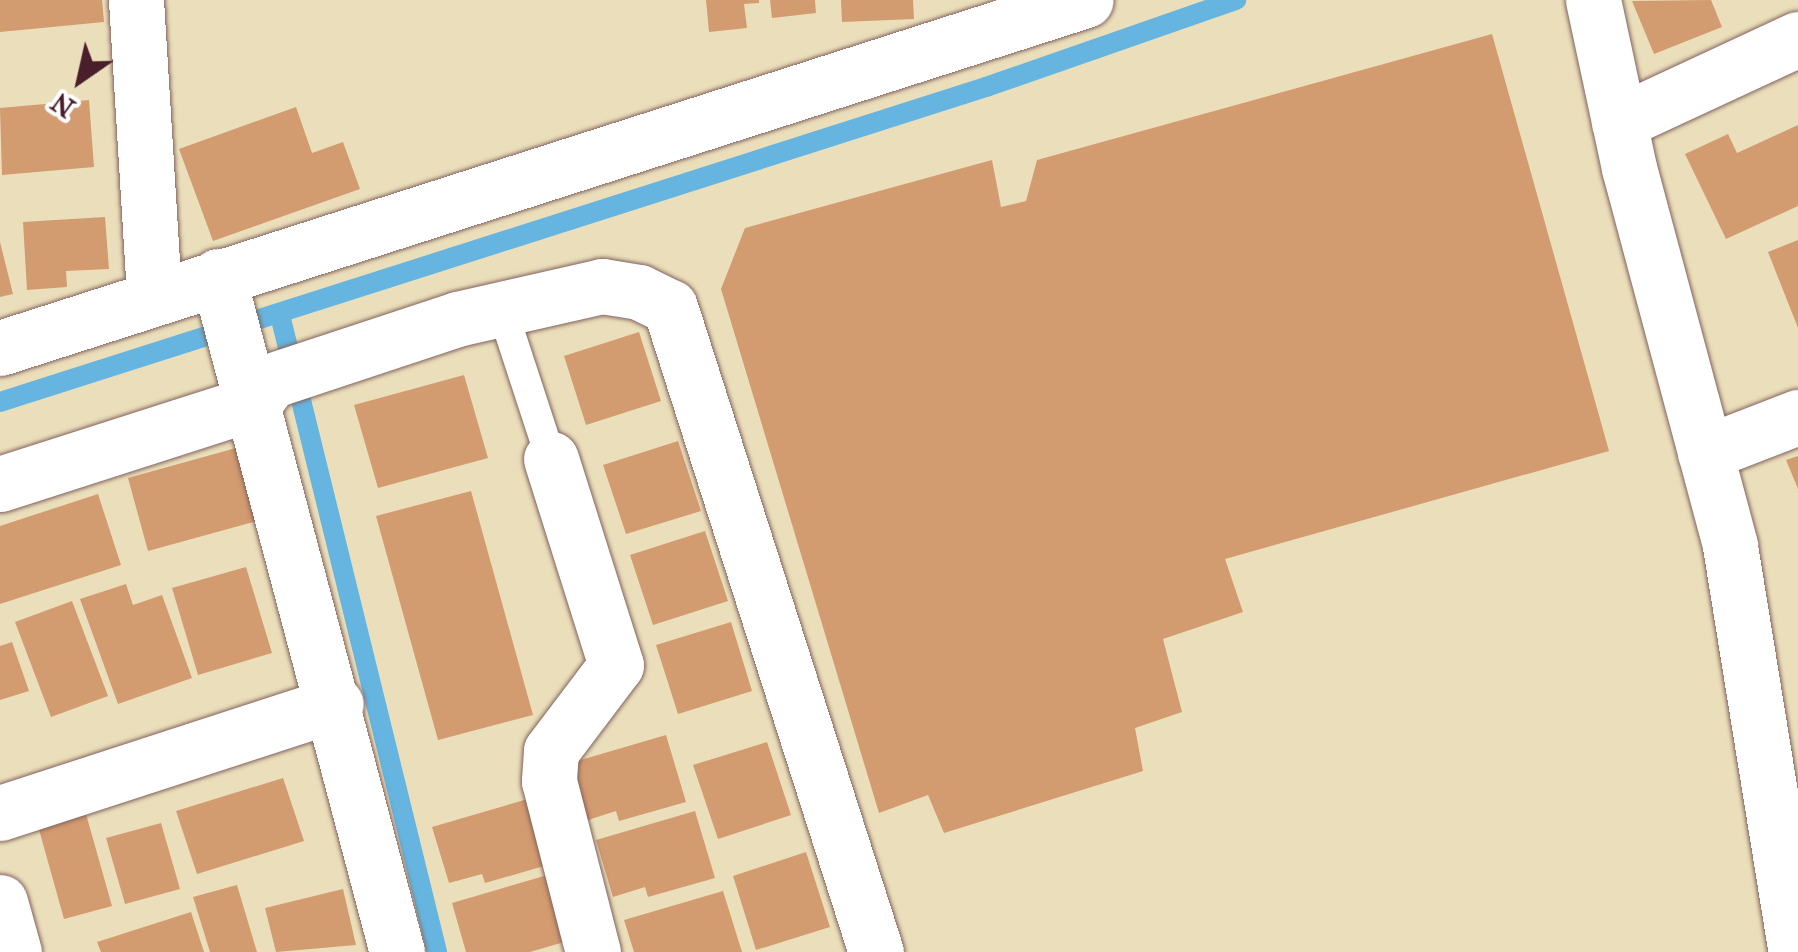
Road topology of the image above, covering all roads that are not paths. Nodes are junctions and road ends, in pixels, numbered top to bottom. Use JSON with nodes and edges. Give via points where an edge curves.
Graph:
{"nodes":[{"id":1,"x":136,"y":0,"type":"edge"},
{"id":2,"x":1086,"y":0,"type":"edge"},
{"id":3,"x":1593,"y":0,"type":"edge"},
{"id":4,"x":957,"y":21,"type":"edge"},
{"id":5,"x":1798,"y":40,"type":"edge"},
{"id":6,"x":1619,"y":122,"type":"junction"},
{"id":7,"x":222,"y":289,"type":"junction"},
{"id":8,"x":154,"y":296,"type":"junction"},
{"id":9,"x":502,"y":308,"type":"junction"},
{"id":10,"x":0,"y":348,"type":"edge"},
{"id":11,"x":272,"y":378,"type":"junction"},
{"id":12,"x":1798,"y":417,"type":"edge"},
{"id":13,"x":1705,"y":453,"type":"junction"},
{"id":14,"x":551,"y":459,"type":"joint"},
{"id":15,"x":0,"y":484,"type":"edge"},
{"id":16,"x":336,"y":704,"type":"junction"},
{"id":17,"x":0,"y":813,"type":"edge"},
{"id":18,"x":0,"y":902,"type":"edge"},
{"id":19,"x":14,"y":952,"type":"edge"},
{"id":20,"x":397,"y":952,"type":"edge"},
{"id":21,"x":593,"y":952,"type":"edge"},
{"id":22,"x":876,"y":952,"type":"edge"},
{"id":23,"x":1796,"y":952,"type":"edge"}],
"edges":[{"from":1,"to":8,"type":"street"},
{"from":2,"to":4,"type":"street"},
{"from":3,"to":6,"type":"street"},
{"from":4,"to":7,"type":"street"},
{"from":5,"to":6,"type":"street"},
{"from":6,"to":13,"type":"street"},
{"from":7,"to":8,"type":"street"},
{"from":7,"to":11,"type":"street"},
{"from":8,"to":10,"type":"street"},
{"from":9,"to":11,"type":"street"},
{"from":9,"to":14,"type":"lane"},
{"from":9,"to":22,"type":"street","via":[[602,286],[640,292],[670,307]]},
{"from":11,"to":15,"type":"street"},
{"from":11,"to":16,"type":"street"},
{"from":12,"to":13,"type":"street"},
{"from":13,"to":23,"type":"street","via":[[1730,546]]},
{"from":14,"to":21,"type":"street","via":[[616,665],[551,751]]},
{"from":16,"to":17,"type":"street"},
{"from":16,"to":20,"type":"street"},
{"from":18,"to":19,"type":"street"}]}
